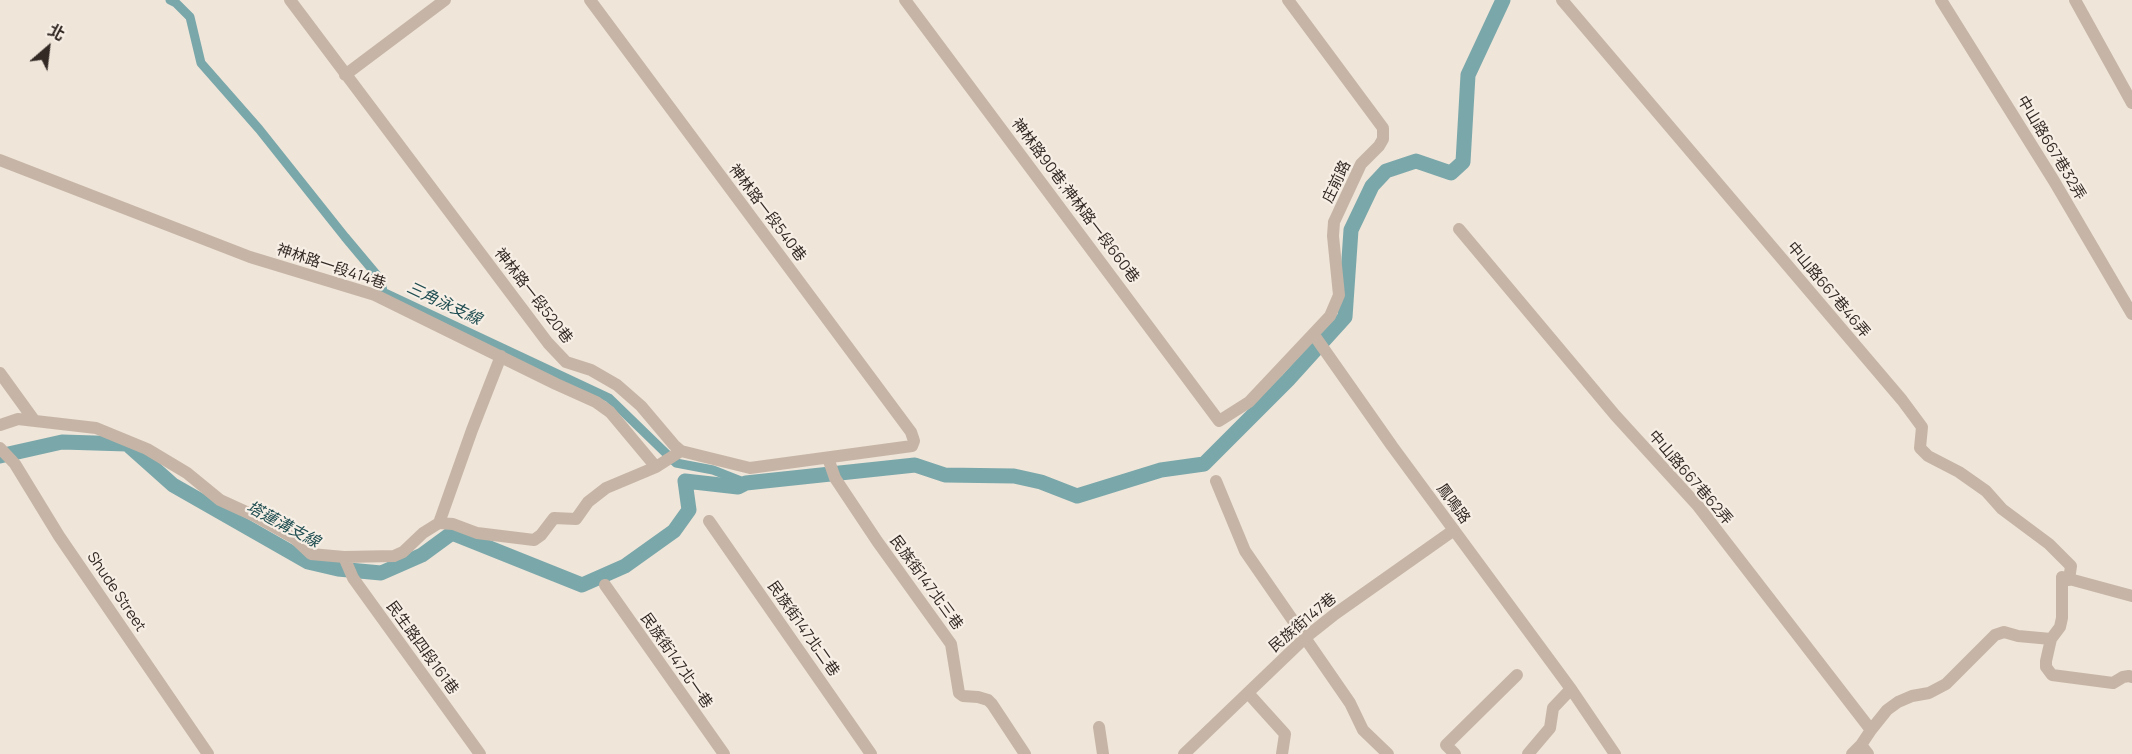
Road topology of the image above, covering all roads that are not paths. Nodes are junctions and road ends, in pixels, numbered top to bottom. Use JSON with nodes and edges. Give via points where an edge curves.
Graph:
{"nodes":[{"id":1,"x":290,"y":0,"type":"edge"},
{"id":2,"x":445,"y":0,"type":"edge"},
{"id":3,"x":590,"y":0,"type":"edge"},
{"id":4,"x":905,"y":0,"type":"edge"},
{"id":5,"x":1288,"y":0,"type":"edge"},
{"id":6,"x":1562,"y":0,"type":"edge"},
{"id":7,"x":1941,"y":0,"type":"edge"},
{"id":8,"x":2075,"y":0,"type":"edge"},
{"id":9,"x":345,"y":75,"type":"junction"},
{"id":10,"x":2132,"y":103,"type":"edge"},
{"id":11,"x":0,"y":160,"type":"edge"},
{"id":12,"x":1459,"y":229,"type":"dead end"},
{"id":13,"x":2132,"y":314,"type":"edge"},
{"id":14,"x":1314,"y":335,"type":"junction"},
{"id":15,"x":501,"y":356,"type":"junction"},
{"id":16,"x":0,"y":373,"type":"edge"},
{"id":17,"x":34,"y":420,"type":"junction"},
{"id":18,"x":1219,"y":421,"type":"joint"},
{"id":19,"x":0,"y":425,"type":"edge"},
{"id":20,"x":0,"y":448,"type":"edge"},
{"id":21,"x":681,"y":451,"type":"junction"},
{"id":22,"x":828,"y":458,"type":"junction"},
{"id":23,"x":656,"y":467,"type":"junction"},
{"id":24,"x":1216,"y":481,"type":"dead end"},
{"id":25,"x":709,"y":521,"type":"dead end"},
{"id":26,"x":440,"y":523,"type":"junction"},
{"id":27,"x":1454,"y":530,"type":"junction"},
{"id":28,"x":344,"y":557,"type":"junction"},
{"id":29,"x":2066,"y":579,"type":"junction"},
{"id":30,"x":605,"y":585,"type":"dead end"},
{"id":31,"x":2132,"y":596,"type":"edge"},
{"id":32,"x":1306,"y":638,"type":"junction"},
{"id":33,"x":2051,"y":639,"type":"junction"},
{"id":34,"x":1517,"y":675,"type":"dead end"},
{"id":35,"x":2132,"y":677,"type":"edge"},
{"id":36,"x":1571,"y":689,"type":"junction"},
{"id":37,"x":1248,"y":693,"type":"junction"},
{"id":38,"x":1099,"y":727,"type":"dead end"},
{"id":39,"x":1871,"y":730,"type":"junction"},
{"id":40,"x":1860,"y":751,"type":"edge"},
{"id":41,"x":208,"y":754,"type":"edge"},
{"id":42,"x":480,"y":754,"type":"edge"},
{"id":43,"x":724,"y":754,"type":"edge"},
{"id":44,"x":871,"y":754,"type":"edge"},
{"id":45,"x":1025,"y":754,"type":"edge"},
{"id":46,"x":1103,"y":754,"type":"edge"},
{"id":47,"x":1184,"y":754,"type":"edge"},
{"id":48,"x":1282,"y":754,"type":"edge"},
{"id":49,"x":1388,"y":754,"type":"edge"},
{"id":50,"x":1455,"y":754,"type":"edge"},
{"id":51,"x":1528,"y":754,"type":"edge"},
{"id":52,"x":1615,"y":754,"type":"edge"}],
"edges":[{"from":1,"to":9,"type":"street","name":"神林路一段520巷"},
{"from":2,"to":9,"type":"street"},
{"from":3,"to":22,"type":"street","name":"神林路一段540巷","via":[[914,441],[912,446]]},
{"from":4,"to":18,"type":"street","name":"神林路90巷;神林路一段660巷"},
{"from":5,"to":14,"type":"street","name":"庄前路","via":[[1383,128],[1383,139],[1360,164],[1334,222],[1339,296],[1330,316]]},
{"from":6,"to":29,"type":"street","name":"中山路667巷46弄","via":[[1902,400],[1922,427],[1920,448],[1986,492],[2049,544],[2071,566]]},
{"from":7,"to":13,"type":"street","name":"中山路667巷32弄"},
{"from":8,"to":10,"type":"street"},
{"from":9,"to":21,"type":"street","name":"神林路一段520巷","via":[[548,343],[566,362],[617,385]]},
{"from":11,"to":15,"type":"street","name":"神林路一段414巷","via":[[250,256],[375,295]]},
{"from":12,"to":39,"type":"street","name":"中山路667巷62弄","via":[[1615,415],[1698,506]]},
{"from":14,"to":18,"type":"street","name":"庄前路","via":[[1249,402]]},
{"from":14,"to":27,"type":"street","name":"鳳鳴路"},
{"from":15,"to":23,"type":"street","name":"神林路一段414巷","via":[[610,412]]},
{"from":15,"to":26,"type":"street"},
{"from":16,"to":17,"type":"street"},
{"from":17,"to":19,"type":"street","via":[[18,419]]},
{"from":17,"to":28,"type":"street","via":[[96,428],[147,449],[187,473],[220,500],[294,538],[310,554]]},
{"from":20,"to":41,"type":"street","name":"Shude Street","via":[[15,464],[59,536]]},
{"from":21,"to":22,"type":"street","via":[[750,468]]},
{"from":21,"to":23,"type":"street"},
{"from":22,"to":45,"type":"street","name":"民族街147北三巷","via":[[835,478],[951,644],[959,693],[992,704]]},
{"from":23,"to":26,"type":"street","via":[[606,488],[588,502],[576,519],[554,518],[534,540],[477,533]]},
{"from":24,"to":32,"type":"street","via":[[1245,551]]},
{"from":25,"to":44,"type":"street","name":"民族街147北二巷"},
{"from":26,"to":28,"type":"street","via":[[394,556]]},
{"from":27,"to":32,"type":"street","name":"民族街147巷"},
{"from":27,"to":36,"type":"street","name":"鳳鳴路"},
{"from":28,"to":42,"type":"street","name":"民生路四段161巷","via":[[353,578]]},
{"from":29,"to":31,"type":"street"},
{"from":29,"to":33,"type":"street","via":[[2060,627]]},
{"from":30,"to":43,"type":"street","name":"民族街147北一巷"},
{"from":32,"to":37,"type":"street","name":"民族街147巷"},
{"from":32,"to":49,"type":"street","via":[[1350,703],[1363,730]]},
{"from":33,"to":35,"type":"street","via":[[2046,667],[2052,675],[2113,683]]},
{"from":33,"to":39,"type":"street","via":[[2004,632],[1995,635],[1946,684],[1898,702]]},
{"from":34,"to":50,"type":"street","via":[[1446,745]]},
{"from":36,"to":51,"type":"street","via":[[1553,708],[1550,728]]},
{"from":36,"to":52,"type":"street","name":"鳳鳴路"},
{"from":37,"to":47,"type":"street","name":"民族街147巷"},
{"from":37,"to":48,"type":"street","via":[[1285,734]]},
{"from":38,"to":46,"type":"street"},
{"from":39,"to":40,"type":"street"}]}
